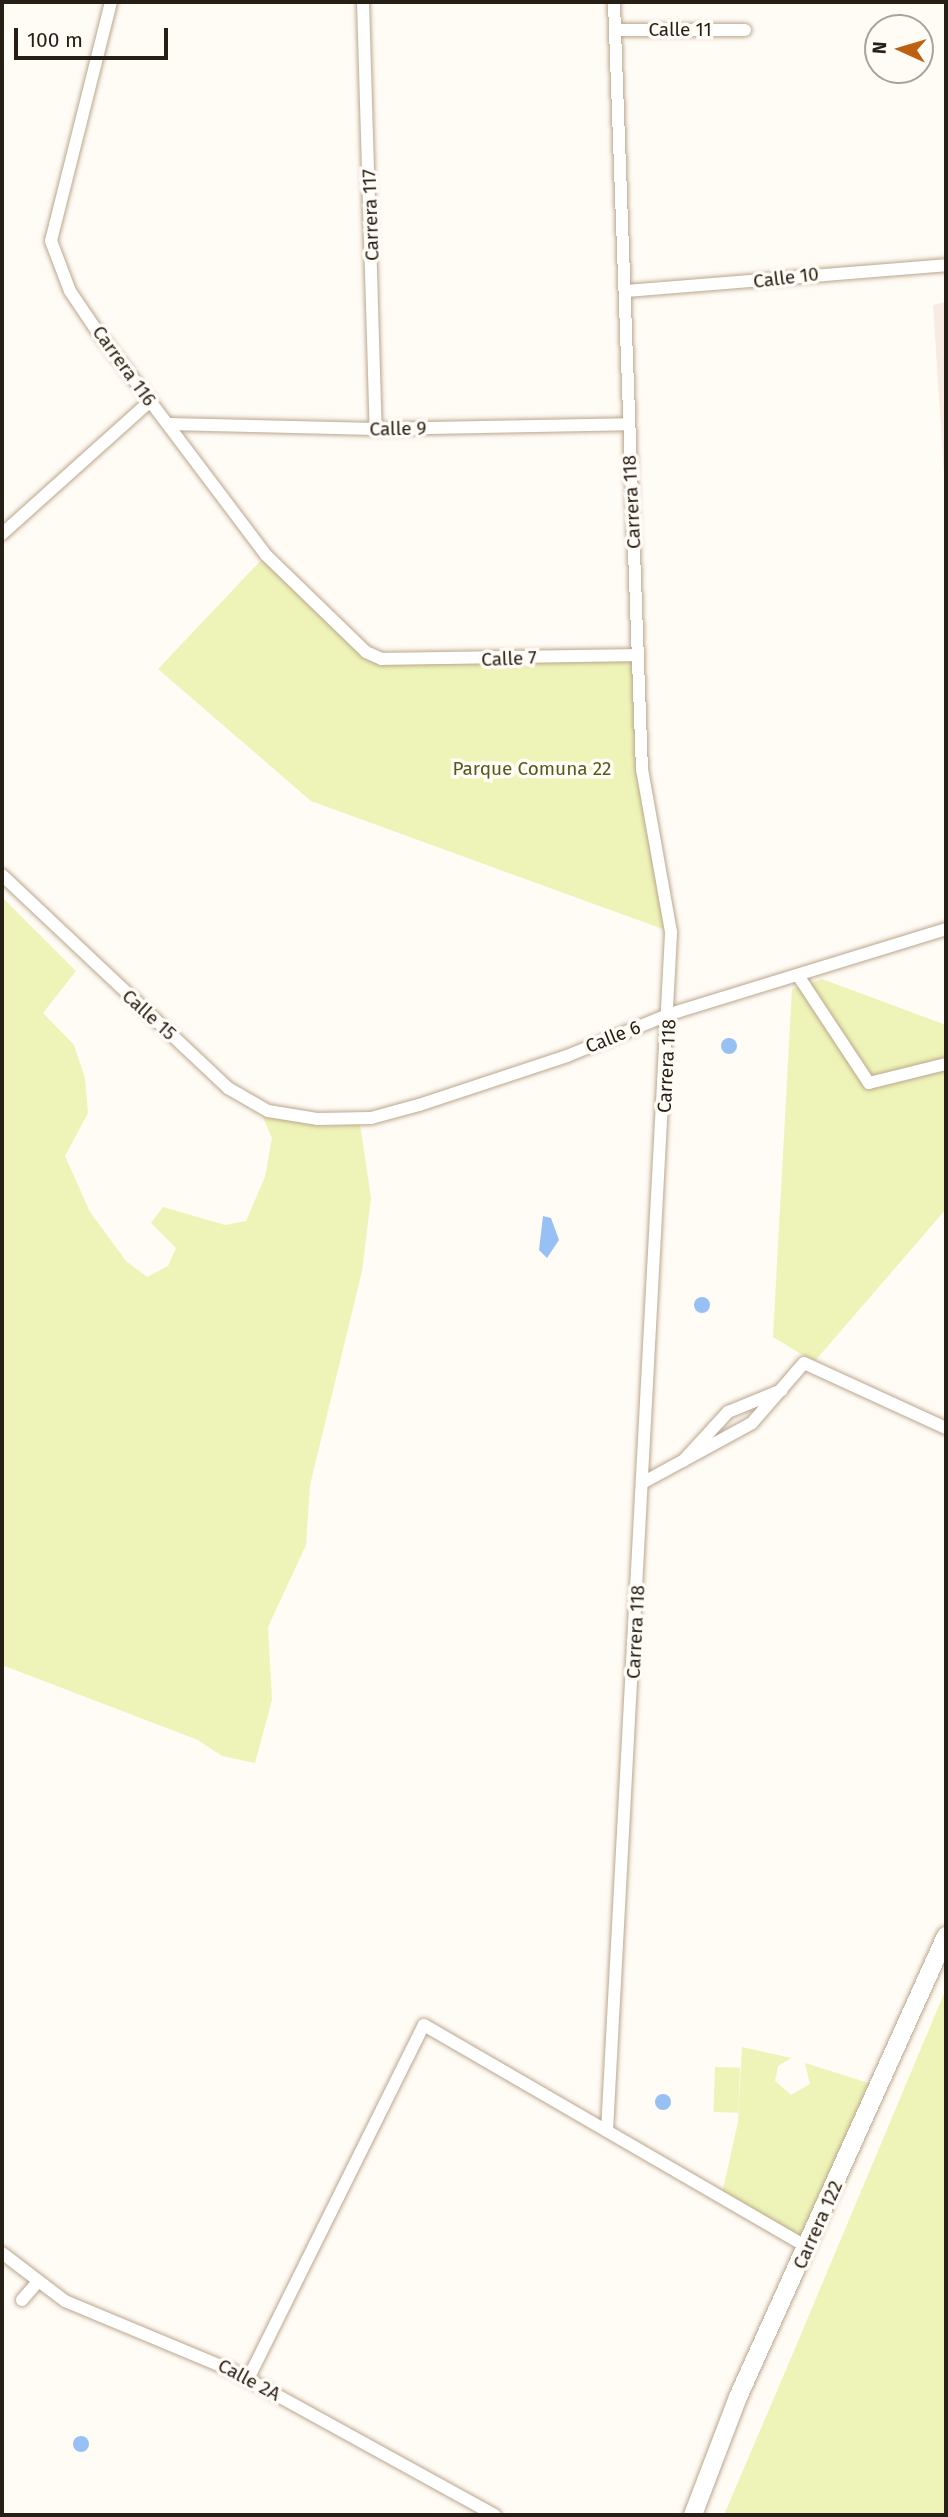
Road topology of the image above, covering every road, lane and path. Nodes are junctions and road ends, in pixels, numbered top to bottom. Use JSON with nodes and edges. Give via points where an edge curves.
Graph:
{"nodes":[{"id":1,"x":111,"y":2,"type":"edge"},
{"id":2,"x":363,"y":2,"type":"edge"},
{"id":3,"x":614,"y":2,"type":"edge"},
{"id":4,"x":615,"y":30,"type":"junction"},
{"id":5,"x":745,"y":30,"type":"dead end"},
{"id":6,"x":946,"y":265,"type":"edge"},
{"id":7,"x":626,"y":291,"type":"junction"},
{"id":8,"x":149,"y":402,"type":"junction"},
{"id":9,"x":169,"y":424,"type":"junction"},
{"id":10,"x":628,"y":424,"type":"junction"},
{"id":11,"x":376,"y":429,"type":"junction"},
{"id":12,"x":2,"y":534,"type":"edge"},
{"id":13,"x":637,"y":654,"type":"junction"},
{"id":14,"x":382,"y":659,"type":"joint"},
{"id":15,"x":2,"y":875,"type":"edge"},
{"id":16,"x":946,"y":929,"type":"edge"},
{"id":17,"x":799,"y":977,"type":"junction"},
{"id":18,"x":670,"y":1014,"type":"junction"},
{"id":19,"x":946,"y":1064,"type":"edge"},
{"id":20,"x":318,"y":1119,"type":"joint"},
{"id":21,"x":782,"y":1390,"type":"junction"},
{"id":22,"x":946,"y":1428,"type":"edge"},
{"id":23,"x":677,"y":1467,"type":"junction"},
{"id":24,"x":644,"y":1482,"type":"junction"},
{"id":25,"x":946,"y":1936,"type":"edge"},
{"id":26,"x":607,"y":2131,"type":"junction"},
{"id":27,"x":808,"y":2248,"type":"junction"},
{"id":28,"x":2,"y":2253,"type":"edge"},
{"id":29,"x":36,"y":2284,"type":"junction"},
{"id":30,"x":22,"y":2300,"type":"dead end"},
{"id":31,"x":248,"y":2379,"type":"junction"},
{"id":32,"x":495,"y":2515,"type":"edge"},
{"id":33,"x":693,"y":2515,"type":"edge"}],
"edges":[{"from":1,"to":8,"type":"street","name":"Carrera 116","via":[[51,241],[70,290]]},
{"from":2,"to":11,"type":"street","name":"Carrera 117"},
{"from":3,"to":4,"type":"street","name":"Carrera 118"},
{"from":4,"to":5,"type":"street","name":"Calle 11"},
{"from":4,"to":7,"type":"street","name":"Carrera 118"},
{"from":6,"to":7,"type":"street","name":"Calle 10"},
{"from":7,"to":10,"type":"street","name":"Carrera 118"},
{"from":8,"to":9,"type":"street","name":"Carrera 116"},
{"from":8,"to":12,"type":"street"},
{"from":9,"to":11,"type":"street","name":"Calle 9"},
{"from":9,"to":14,"type":"street","name":"Carrera 116","via":[[266,555],[366,652]]},
{"from":10,"to":11,"type":"street","name":"Calle 9"},
{"from":10,"to":13,"type":"street","name":"Carrera 118"},
{"from":13,"to":14,"type":"street","name":"Calle 7"},
{"from":13,"to":18,"type":"street","name":"Carrera 118","via":[[642,770],[671,932]]},
{"from":15,"to":20,"type":"street","name":"Calle 15","via":[[228,1088],[268,1111]]},
{"from":16,"to":17,"type":"street","name":"Calle 6"},
{"from":17,"to":18,"type":"street","name":"Calle 6"},
{"from":17,"to":19,"type":"street","via":[[869,1083]]},
{"from":18,"to":20,"type":"street","name":"Calle 6","via":[[567,1056],[419,1104],[371,1118]]},
{"from":18,"to":24,"type":"street","name":"Carrera 118"},
{"from":21,"to":22,"type":"street","via":[[804,1363]]},
{"from":21,"to":23,"type":"street","via":[[752,1423]]},
{"from":21,"to":23,"type":"street","via":[[728,1412]]},
{"from":23,"to":24,"type":"street"},
{"from":24,"to":26,"type":"street","name":"Carrera 118"},
{"from":25,"to":27,"type":"street","name":"Carrera 122"},
{"from":26,"to":27,"type":"street"},
{"from":26,"to":31,"type":"street","via":[[424,2025]]},
{"from":27,"to":33,"type":"street","name":"Carrera 122","via":[[738,2397]]},
{"from":28,"to":29,"type":"street","name":"Calle 2A"},
{"from":29,"to":30,"type":"street"},
{"from":29,"to":31,"type":"street","name":"Calle 2A"},
{"from":31,"to":32,"type":"street","name":"Calle 2A"}]}
